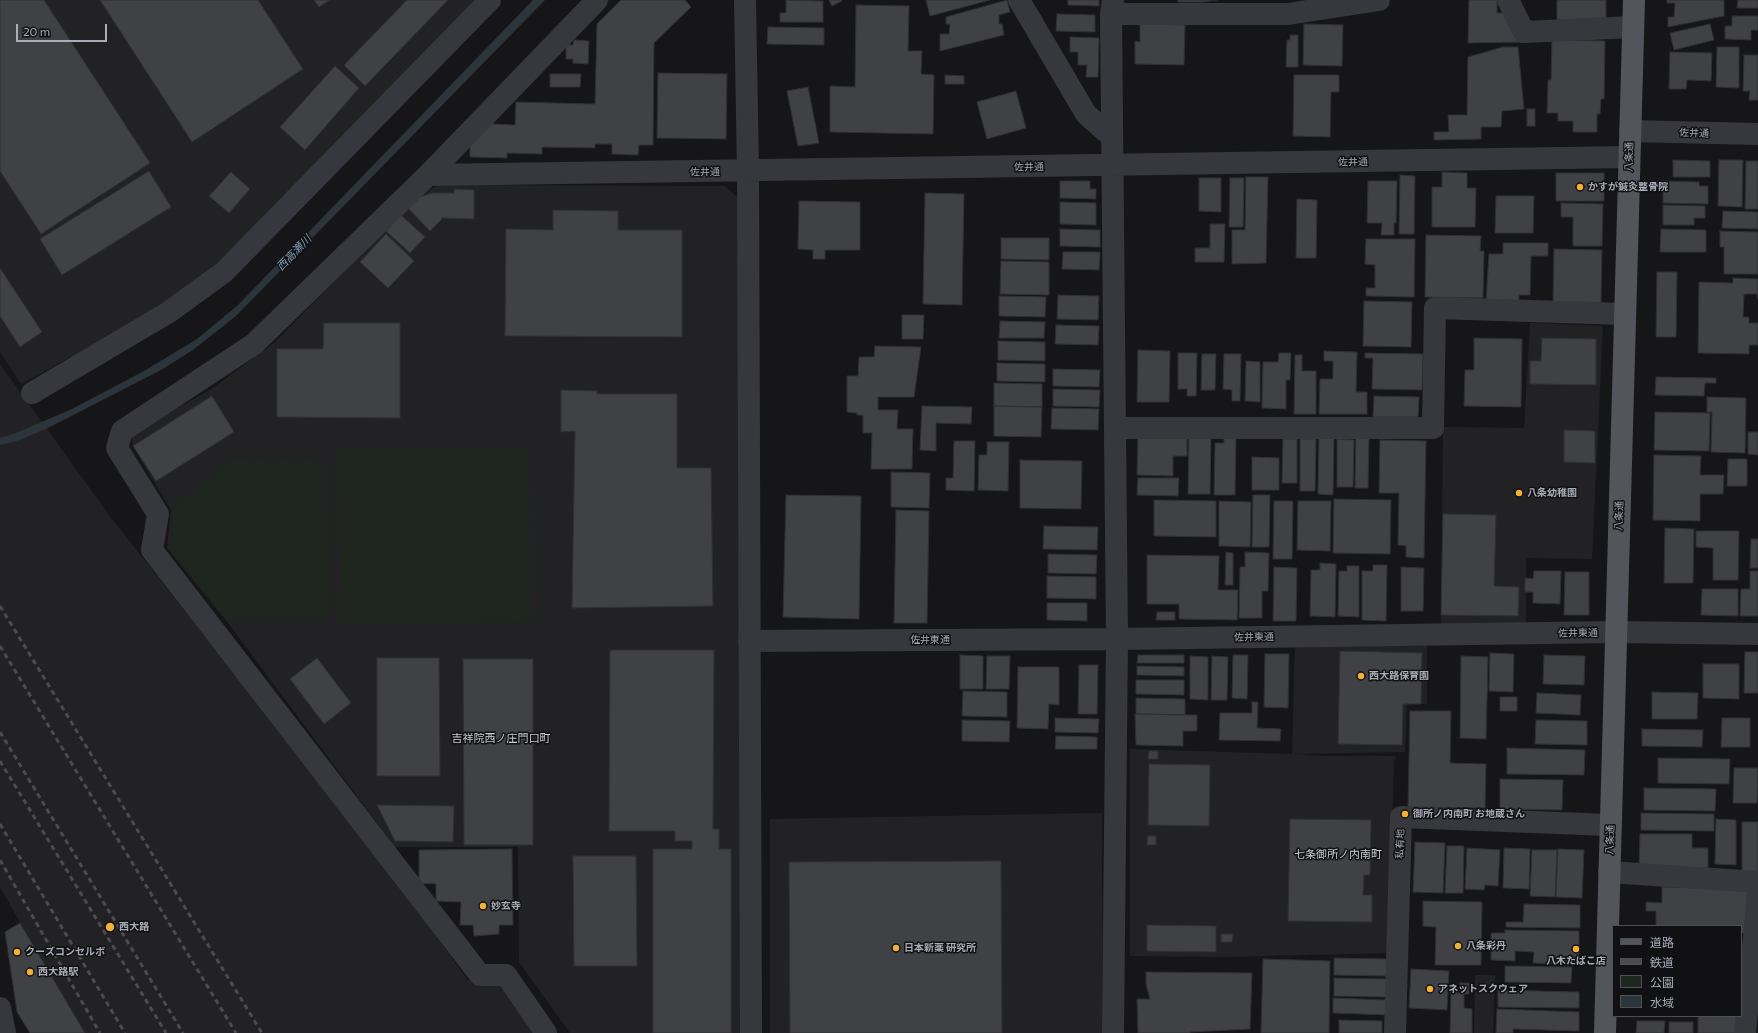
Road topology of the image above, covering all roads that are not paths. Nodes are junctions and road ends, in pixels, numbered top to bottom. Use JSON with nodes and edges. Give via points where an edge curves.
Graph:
{"nodes":[{"id":1,"x":490,"y":0,"type":"edge"},
{"id":2,"x":597,"y":0,"type":"edge"},
{"id":3,"x":745,"y":0,"type":"edge"},
{"id":4,"x":1019,"y":0,"type":"edge"},
{"id":5,"x":1379,"y":0,"type":"edge"},
{"id":6,"x":1508,"y":0,"type":"edge"},
{"id":7,"x":1634,"y":0,"type":"edge"},
{"id":8,"x":1112,"y":7,"type":"edge"},
{"id":9,"x":1633,"y":27,"type":"junction"},
{"id":10,"x":1630,"y":131,"type":"junction"},
{"id":11,"x":1758,"y":134,"type":"edge"},
{"id":12,"x":1112,"y":137,"type":"junction"},
{"id":13,"x":1630,"y":157,"type":"junction"},
{"id":14,"x":1113,"y":166,"type":"junction"},
{"id":15,"x":748,"y":171,"type":"junction"},
{"id":16,"x":428,"y":175,"type":"junction"},
{"id":17,"x":1625,"y":314,"type":"junction"},
{"id":18,"x":32,"y":393,"type":"dead end"},
{"id":19,"x":1115,"y":428,"type":"junction"},
{"id":20,"x":1616,"y":632,"type":"junction"},
{"id":21,"x":1758,"y":634,"type":"edge"},
{"id":22,"x":1117,"y":639,"type":"junction"},
{"id":23,"x":749,"y":641,"type":"junction"},
{"id":24,"x":1610,"y":825,"type":"junction"},
{"id":25,"x":1609,"y":872,"type":"junction"},
{"id":26,"x":1758,"y":882,"type":"edge"},
{"id":27,"x":1758,"y":894,"type":"edge"},
{"id":28,"x":1753,"y":989,"type":"edge"},
{"id":29,"x":0,"y":1008,"type":"edge"},
{"id":30,"x":5,"y":1033,"type":"edge"},
{"id":31,"x":546,"y":1033,"type":"edge"},
{"id":32,"x":751,"y":1033,"type":"edge"},
{"id":33,"x":1113,"y":1033,"type":"edge"},
{"id":34,"x":1395,"y":1033,"type":"edge"},
{"id":35,"x":1605,"y":1033,"type":"edge"},
{"id":36,"x":1745,"y":1033,"type":"edge"}],
"edges":[{"from":1,"to":18,"type":"street","via":[[224,272],[169,312]]},
{"from":2,"to":16,"type":"street"},
{"from":3,"to":15,"type":"street"},
{"from":4,"to":12,"type":"street","via":[[1086,114]]},
{"from":5,"to":8,"type":"street","via":[[1288,14]]},
{"from":6,"to":9,"type":"street","via":[[1524,32]]},
{"from":7,"to":9,"type":"main road","name":"八条通"},
{"from":8,"to":12,"type":"street"},
{"from":9,"to":10,"type":"main road","name":"八条通"},
{"from":10,"to":11,"type":"street","name":"佐井通"},
{"from":10,"to":13,"type":"main road","name":"八条通"},
{"from":12,"to":14,"type":"street"},
{"from":13,"to":14,"type":"street","name":"佐井通"},
{"from":13,"to":17,"type":"main road","name":"八条通"},
{"from":14,"to":15,"type":"street","name":"佐井通"},
{"from":14,"to":19,"type":"street"},
{"from":15,"to":16,"type":"street","name":"佐井通"},
{"from":15,"to":23,"type":"street"},
{"from":16,"to":31,"type":"street","via":[[254,344],[122,431],[117,448],[158,514],[152,550],[480,975],[506,975]]},
{"from":17,"to":19,"type":"street","via":[[1435,308],[1433,428]]},
{"from":17,"to":20,"type":"main road","name":"八条通"},
{"from":19,"to":22,"type":"street"},
{"from":20,"to":21,"type":"street","name":"佐井東通"},
{"from":20,"to":22,"type":"street","name":"佐井東通"},
{"from":20,"to":24,"type":"main road","name":"八条通"},
{"from":22,"to":23,"type":"street","name":"佐井東通"},
{"from":22,"to":33,"type":"street"},
{"from":23,"to":32,"type":"street"},
{"from":24,"to":25,"type":"main road","name":"八条通"},
{"from":24,"to":34,"type":"street","name":"私有地","via":[[1401,817]]},
{"from":25,"to":26,"type":"street"},
{"from":25,"to":35,"type":"main road","name":"八条通"},
{"from":27,"to":28,"type":"street"},
{"from":28,"to":36,"type":"street"},
{"from":29,"to":30,"type":"street"}]}
